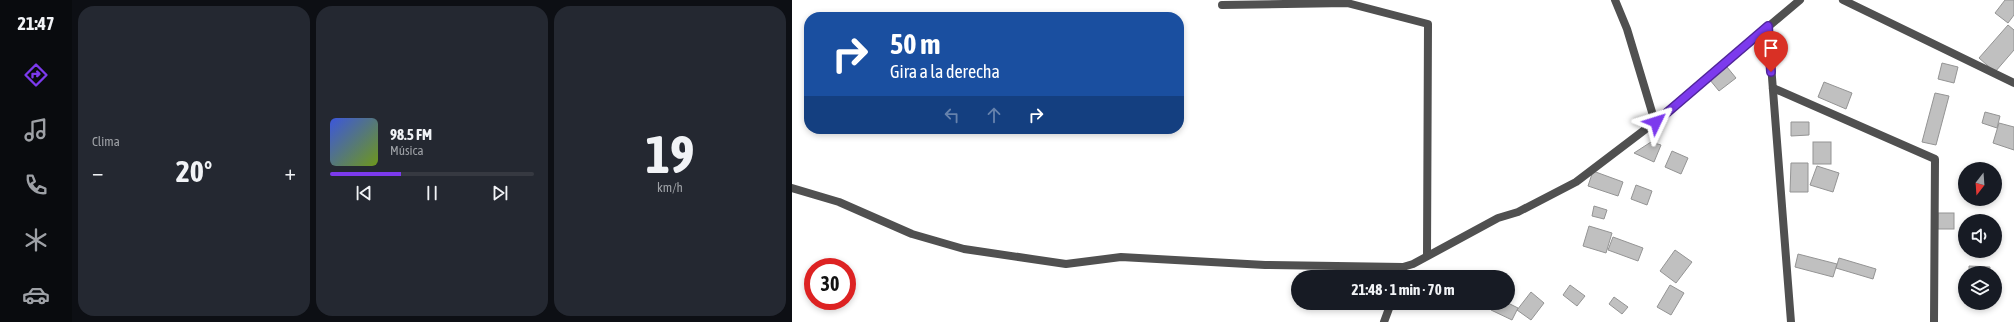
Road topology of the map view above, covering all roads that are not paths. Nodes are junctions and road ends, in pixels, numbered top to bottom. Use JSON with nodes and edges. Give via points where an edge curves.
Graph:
{"nodes":[{"id":1,"x":1615,"y":0,"type":"edge"},
{"id":2,"x":1800,"y":0,"type":"edge"},
{"id":3,"x":1842,"y":0,"type":"edge"},
{"id":4,"x":1222,"y":5,"type":"dead end"},
{"id":5,"x":1768,"y":26,"type":"junction"},
{"id":6,"x":2014,"y":82,"type":"edge"},
{"id":7,"x":1773,"y":88,"type":"junction"},
{"id":8,"x":1656,"y":122,"type":"junction"},
{"id":9,"x":792,"y":188,"type":"edge"},
{"id":10,"x":1427,"y":255,"type":"junction"},
{"id":11,"x":1403,"y":267,"type":"junction"},
{"id":12,"x":1402,"y":270,"type":"edge"},
{"id":13,"x":1388,"y":310,"type":"edge"},
{"id":14,"x":1384,"y":322,"type":"edge"},
{"id":15,"x":1792,"y":322,"type":"edge"},
{"id":16,"x":1934,"y":322,"type":"edge"}],
"edges":[{"from":1,"to":8,"type":"street","via":[[1627,29]]},
{"from":2,"to":5,"type":"street"},
{"from":3,"to":6,"type":"street"},
{"from":4,"to":10,"type":"street","via":[[1347,3],[1428,24]]},
{"from":5,"to":7,"type":"street"},
{"from":5,"to":8,"type":"street"},
{"from":7,"to":15,"type":"street"},
{"from":7,"to":16,"type":"street","via":[[1935,159]]},
{"from":8,"to":10,"type":"street","via":[[1576,182]]},
{"from":9,"to":11,"type":"street","via":[[839,202],[912,234],[957,247],[1066,264],[1121,257],[1265,265]]},
{"from":10,"to":11,"type":"street"},
{"from":11,"to":12,"type":"street"},
{"from":13,"to":14,"type":"street"}]}
